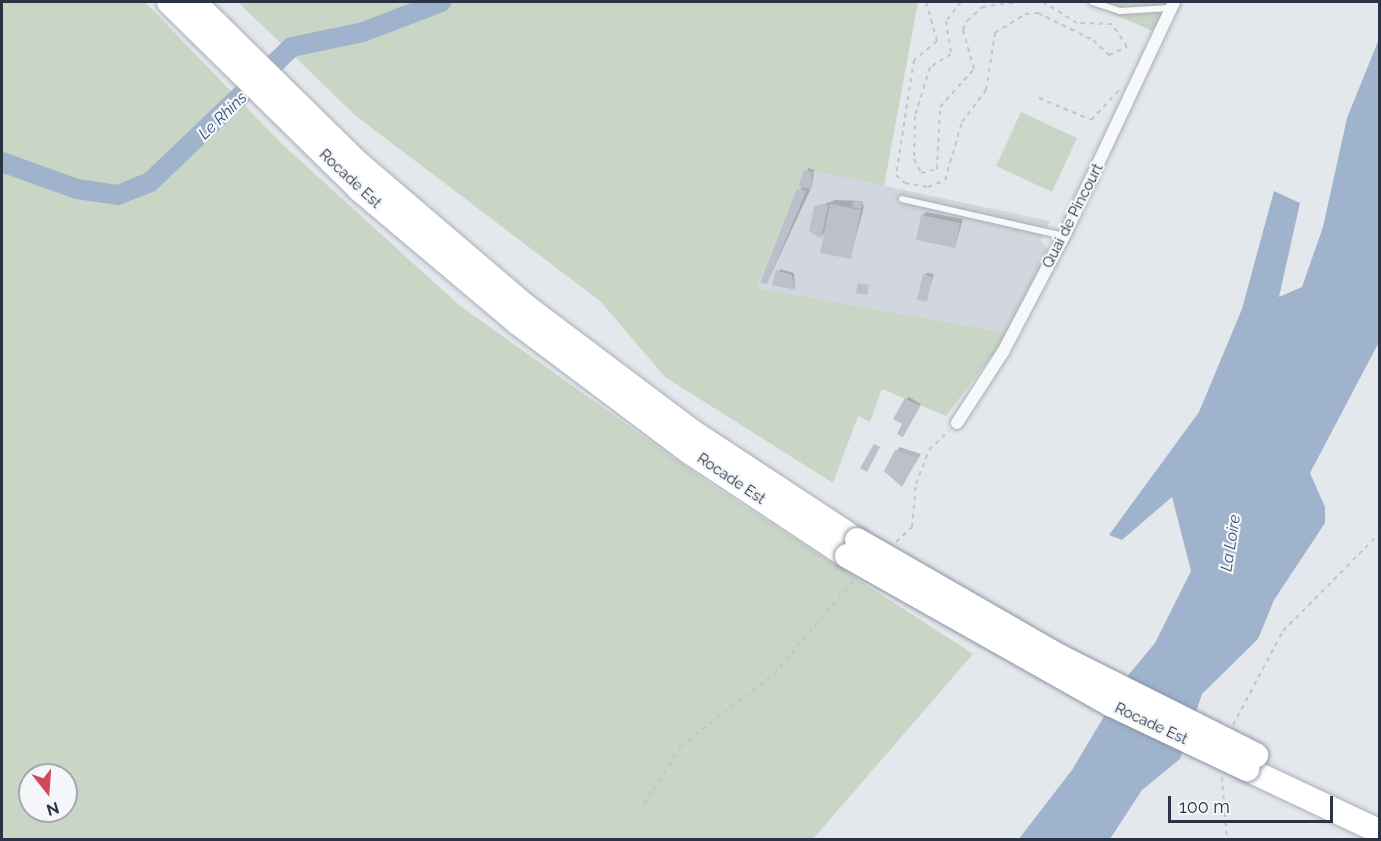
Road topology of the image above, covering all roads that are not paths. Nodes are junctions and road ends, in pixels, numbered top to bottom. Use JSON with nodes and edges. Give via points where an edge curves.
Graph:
{"nodes":[{"id":1,"x":170,"y":2,"type":"edge"},
{"id":2,"x":194,"y":2,"type":"edge"},
{"id":3,"x":1092,"y":2,"type":"edge"},
{"id":4,"x":1172,"y":4,"type":"edge"},
{"id":5,"x":228,"y":49,"type":"junction"},
{"id":6,"x":902,"y":199,"type":"dead end"},
{"id":7,"x":1064,"y":236,"type":"junction"},
{"id":8,"x":957,"y":423,"type":"road end"},
{"id":9,"x":1242,"y":764,"type":"junction"},
{"id":10,"x":1380,"y":813,"type":"edge"},
{"id":11,"x":1380,"y":832,"type":"edge"}],
"edges":[{"from":1,"to":5,"type":"highway","name":"Rocade Est"},
{"from":2,"to":5,"type":"highway","name":"Rocade Est"},
{"from":3,"to":4,"type":"lane","via":[[1120,11]]},
{"from":4,"to":7,"type":"street","name":"Quai de Pincourt"},
{"from":5,"to":9,"type":"highway","name":"Rocade Est","bridge":true,"via":[[284,104],[359,189],[518,323],[690,452],[854,557],[1110,704]]},
{"from":6,"to":7,"type":"lane"},
{"from":7,"to":8,"type":"street","name":"Quai de Pincourt","via":[[1003,352]]},
{"from":9,"to":10,"type":"highway","name":"Rocade Est"},
{"from":9,"to":11,"type":"highway","name":"Rocade Est"}]}
